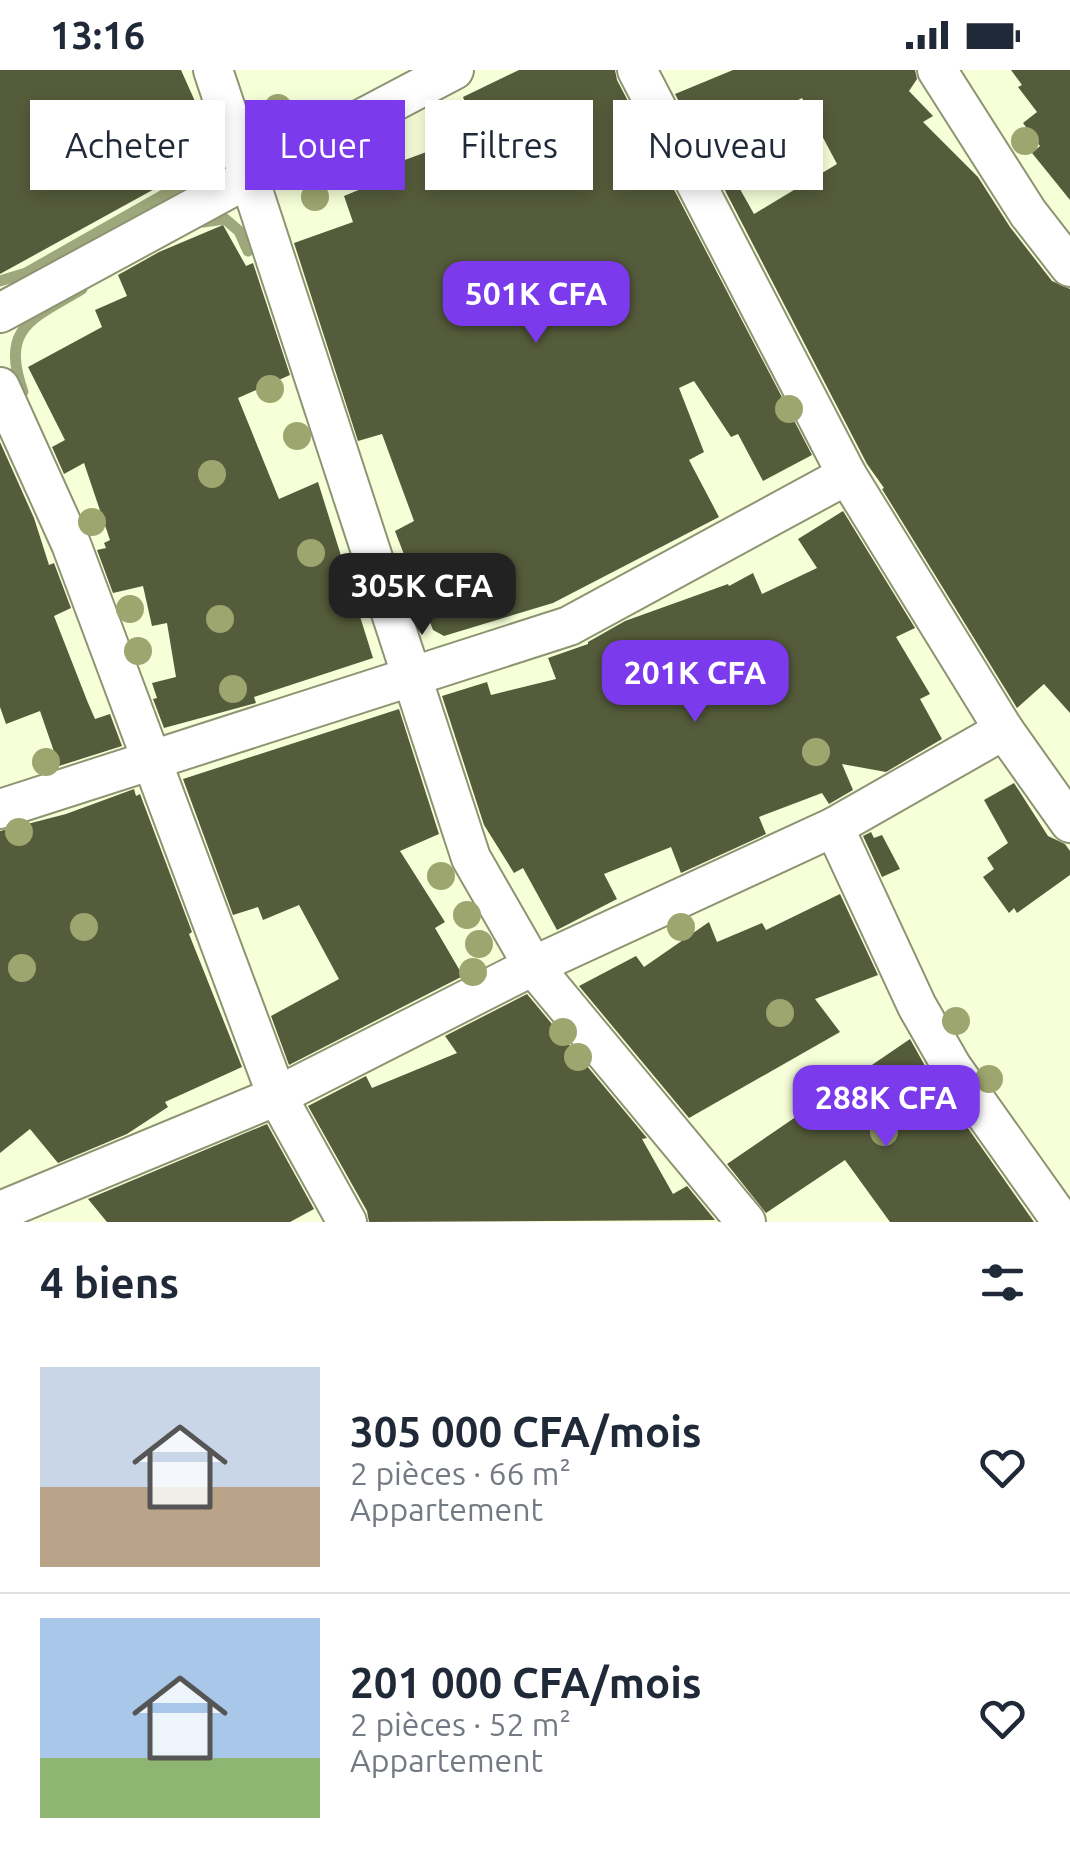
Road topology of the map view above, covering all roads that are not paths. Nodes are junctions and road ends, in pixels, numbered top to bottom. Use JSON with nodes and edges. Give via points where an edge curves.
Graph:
{"nodes":[{"id":1,"x":212,"y":70,"type":"edge"},
{"id":2,"x":454,"y":70,"type":"edge"},
{"id":3,"x":636,"y":70,"type":"edge"},
{"id":4,"x":937,"y":70,"type":"edge"},
{"id":5,"x":397,"y":100,"type":"edge"},
{"id":6,"x":245,"y":166,"type":"edge"},
{"id":7,"x":245,"y":180,"type":"edge"},
{"id":8,"x":253,"y":190,"type":"edge"},
{"id":9,"x":1070,"y":267,"type":"edge"},
{"id":10,"x":0,"y":314,"type":"edge"},
{"id":11,"x":0,"y":386,"type":"edge"},
{"id":12,"x":848,"y":475,"type":"junction"},
{"id":13,"x":412,"y":676,"type":"junction"},
{"id":14,"x":1004,"y":730,"type":"junction"},
{"id":15,"x":151,"y":759,"type":"junction"},
{"id":16,"x":0,"y":809,"type":"edge"},
{"id":17,"x":1070,"y":824,"type":"edge"},
{"id":18,"x":834,"y":828,"type":"junction"},
{"id":19,"x":533,"y":966,"type":"junction"},
{"id":20,"x":277,"y":1096,"type":"junction"},
{"id":21,"x":0,"y":1213,"type":"edge"},
{"id":22,"x":3,"y":1222,"type":"edge"},
{"id":23,"x":346,"y":1222,"type":"edge"},
{"id":24,"x":746,"y":1222,"type":"edge"},
{"id":25,"x":1062,"y":1222,"type":"edge"}],
"edges":[{"from":1,"to":6,"type":"street"},
{"from":2,"to":5,"type":"street"},
{"from":3,"to":12,"type":"street"},
{"from":4,"to":9,"type":"street"},
{"from":7,"to":10,"type":"street"},
{"from":8,"to":13,"type":"street"},
{"from":11,"to":15,"type":"street","via":[[72,544]]},
{"from":12,"to":13,"type":"street","via":[[570,626]]},
{"from":12,"to":14,"type":"street"},
{"from":13,"to":15,"type":"street"},
{"from":13,"to":19,"type":"street","via":[[471,858]]},
{"from":14,"to":17,"type":"street"},
{"from":14,"to":18,"type":"street"},
{"from":15,"to":16,"type":"street"},
{"from":15,"to":20,"type":"street"},
{"from":18,"to":19,"type":"street"},
{"from":18,"to":25,"type":"street","via":[[952,1067]]},
{"from":19,"to":20,"type":"street"},
{"from":19,"to":24,"type":"street"},
{"from":20,"to":21,"type":"street"},
{"from":20,"to":23,"type":"street"},
{"from":21,"to":22,"type":"street"}]}
